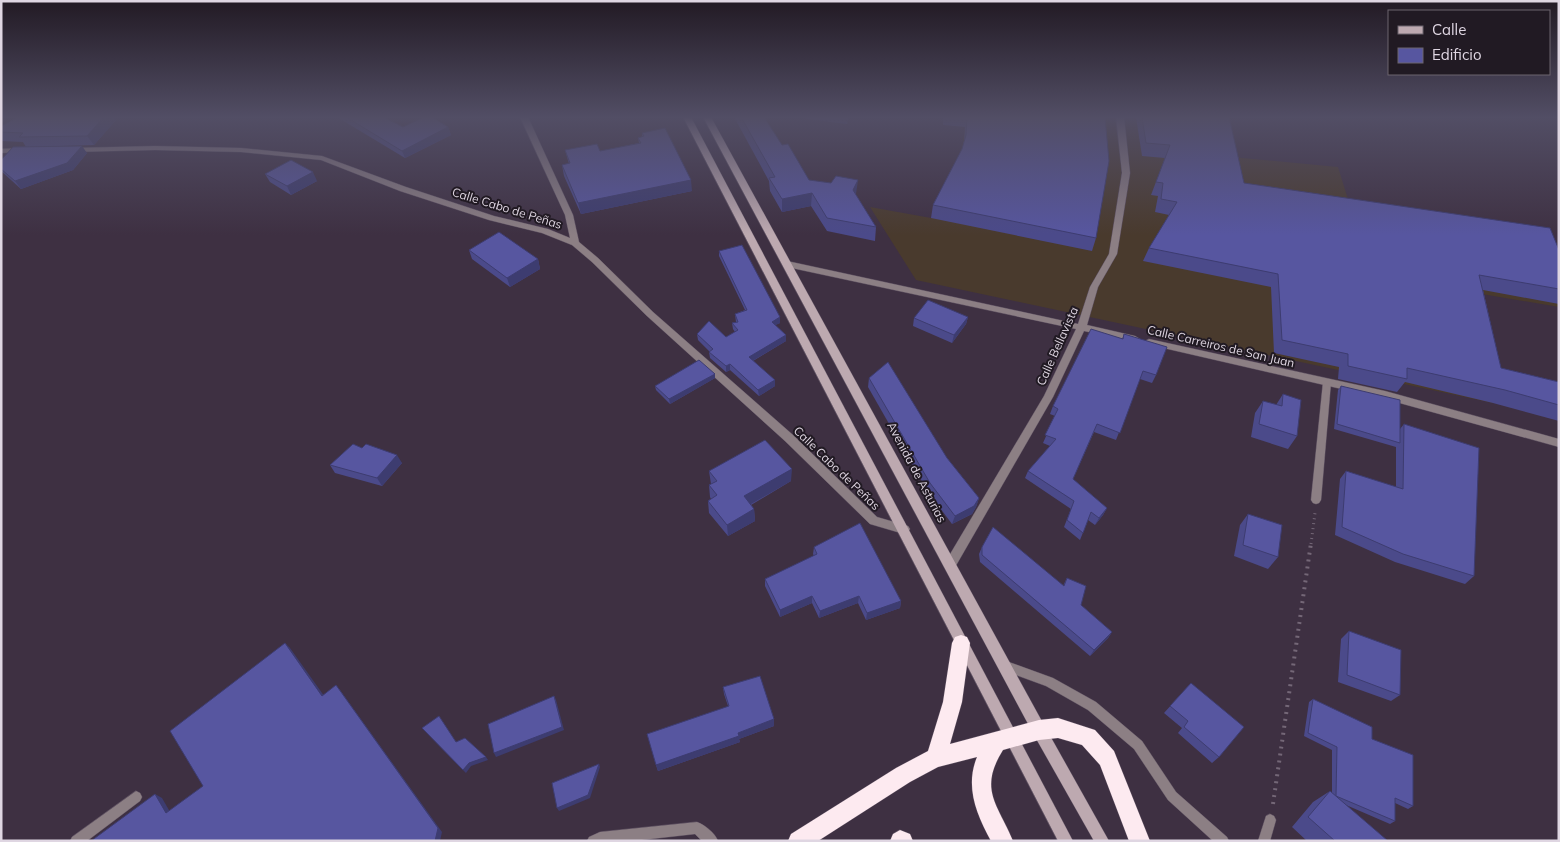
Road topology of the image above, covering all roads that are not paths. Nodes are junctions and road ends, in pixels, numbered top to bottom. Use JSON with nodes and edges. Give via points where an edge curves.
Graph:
{"nodes":[{"id":1,"x":305,"y":156,"type":"edge"},
{"id":2,"x":542,"y":156,"type":"edge"},
{"id":3,"x":707,"y":156,"type":"edge"},
{"id":4,"x":728,"y":156,"type":"edge"},
{"id":5,"x":1124,"y":156,"type":"edge"},
{"id":6,"x":575,"y":243,"type":"junction"},
{"id":7,"x":787,"y":264,"type":"junction"},
{"id":8,"x":1082,"y":327,"type":"junction"},
{"id":9,"x":1327,"y":382,"type":"junction"},
{"id":10,"x":1559,"y":443,"type":"edge"},
{"id":11,"x":1316,"y":500,"type":"road end"},
{"id":12,"x":904,"y":529,"type":"junction"},
{"id":13,"x":950,"y":565,"type":"junction"},
{"id":14,"x":961,"y":643,"type":"junction"},
{"id":15,"x":1006,"y":666,"type":"junction"},
{"id":16,"x":1039,"y":730,"type":"junction"},
{"id":17,"x":1003,"y":740,"type":"junction"},
{"id":18,"x":936,"y":758,"type":"junction"},
{"id":19,"x":136,"y":797,"type":"dead end"},
{"id":20,"x":1270,"y":820,"type":"road end"},
{"id":21,"x":76,"y":841,"type":"edge"},
{"id":22,"x":593,"y":841,"type":"edge"},
{"id":23,"x":712,"y":841,"type":"edge"},
{"id":24,"x":798,"y":841,"type":"edge"},
{"id":25,"x":1003,"y":841,"type":"edge"},
{"id":26,"x":1066,"y":841,"type":"edge"},
{"id":27,"x":1102,"y":841,"type":"edge"},
{"id":28,"x":1140,"y":841,"type":"edge"},
{"id":29,"x":1223,"y":841,"type":"edge"},
{"id":30,"x":1264,"y":841,"type":"edge"}],
"edges":[{"from":1,"to":6,"type":"street","name":"Calle Cabo de Peñas","via":[[322,158],[403,189]]},
{"from":2,"to":6,"type":"street","via":[[569,214]]},
{"from":3,"to":12,"type":"main road"},
{"from":4,"to":7,"type":"main road","name":"Avenida de Asturias"},
{"from":5,"to":8,"type":"street","name":"Calle Bellavista","via":[[1126,173],[1113,254],[1094,287]]},
{"from":6,"to":12,"type":"street","name":"Calle Cabo de Peñas","via":[[754,405],[874,521]]},
{"from":7,"to":8,"type":"street","name":"Calle Carreiros de San Juan"},
{"from":7,"to":13,"type":"main road","name":"Avenida de Asturias"},
{"from":8,"to":9,"type":"street","name":"Calle Carreiros de San Juan"},
{"from":8,"to":13,"type":"street","name":"Calle Bellavista","via":[[1048,397]]},
{"from":9,"to":10,"type":"street","name":"Calle Carreiros de San Juan"},
{"from":9,"to":11,"type":"lane"},
{"from":12,"to":14,"type":"main road"},
{"from":13,"to":15,"type":"main road","name":"Avenida de Asturias"},
{"from":14,"to":17,"type":"main road"},
{"from":14,"to":18,"type":"highway","via":[[954,697]]},
{"from":15,"to":16,"type":"main road","name":"Avenida de Asturias"},
{"from":15,"to":29,"type":"lane","via":[[1049,682],[1092,706],[1138,745],[1172,796]]},
{"from":16,"to":17,"type":"highway"},
{"from":16,"to":27,"type":"main road","name":"Avenida de Asturias"},
{"from":16,"to":28,"type":"highway","via":[[1058,728],[1076,732],[1098,747],[1116,778]]},
{"from":17,"to":18,"type":"highway"},
{"from":17,"to":25,"type":"highway","via":[[981,774],[984,801],[992,824]]},
{"from":17,"to":26,"type":"main road"},
{"from":18,"to":24,"type":"highway","via":[[903,774]]},
{"from":19,"to":21,"type":"lane"},
{"from":20,"to":30,"type":"lane"},
{"from":22,"to":23,"type":"lane","via":[[697,828]]}]}
